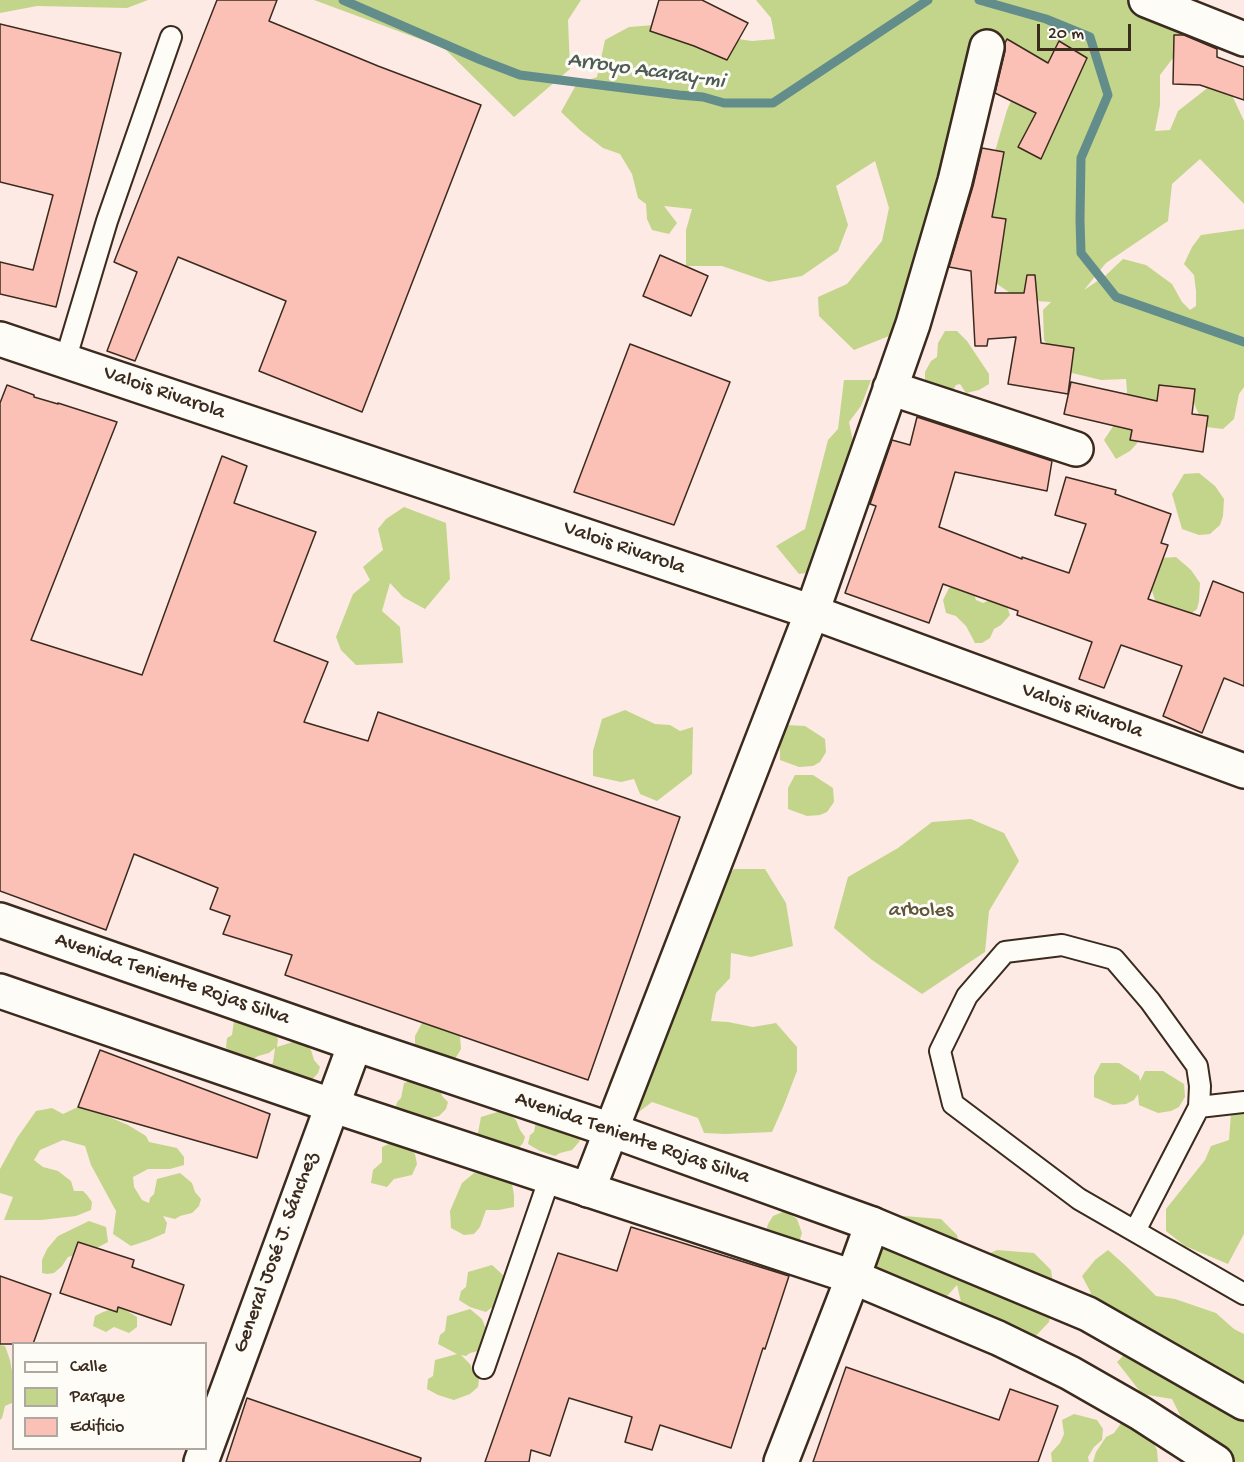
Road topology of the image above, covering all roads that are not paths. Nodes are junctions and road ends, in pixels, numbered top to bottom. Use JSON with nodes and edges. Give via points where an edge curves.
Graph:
{"nodes":[{"id":1,"x":1146,"y":0,"type":"edge"},
{"id":2,"x":171,"y":37,"type":"dead end"},
{"id":3,"x":1244,"y":39,"type":"edge"},
{"id":4,"x":987,"y":47,"type":"dead end"},
{"id":5,"x":2,"y":347,"type":"edge"},
{"id":6,"x":64,"y":361,"type":"junction"},
{"id":7,"x":890,"y":388,"type":"junction"},
{"id":8,"x":1076,"y":449,"type":"dead end"},
{"id":9,"x":812,"y":612,"type":"junction"},
{"id":10,"x":1244,"y":771,"type":"edge"},
{"id":11,"x":0,"y":920,"type":"edge"},
{"id":12,"x":0,"y":991,"type":"edge"},
{"id":13,"x":355,"y":1044,"type":"junction"},
{"id":14,"x":1244,"y":1102,"type":"edge"},
{"id":15,"x":332,"y":1105,"type":"junction"},
{"id":16,"x":1199,"y":1107,"type":"junction"},
{"id":17,"x":611,"y":1130,"type":"junction"},
{"id":18,"x":550,"y":1177,"type":"junction"},
{"id":19,"x":588,"y":1190,"type":"junction"},
{"id":20,"x":872,"y":1224,"type":"junction"},
{"id":21,"x":1135,"y":1231,"type":"junction"},
{"id":22,"x":853,"y":1276,"type":"junction"},
{"id":23,"x":1244,"y":1294,"type":"edge"},
{"id":24,"x":484,"y":1368,"type":"dead end"},
{"id":25,"x":1244,"y":1403,"type":"edge"},
{"id":26,"x":207,"y":1446,"type":"edge"},
{"id":27,"x":781,"y":1462,"type":"edge"},
{"id":28,"x":1216,"y":1462,"type":"edge"}],
"edges":[{"from":1,"to":3,"type":"street"},
{"from":2,"to":6,"type":"lane","via":[[107,221]]},
{"from":4,"to":7,"type":"street","via":[[955,181]]},
{"from":5,"to":6,"type":"street","name":"Valois Rivarola"},
{"from":6,"to":9,"type":"street","name":"Valois Rivarola"},
{"from":7,"to":8,"type":"street"},
{"from":7,"to":9,"type":"street"},
{"from":9,"to":10,"type":"street","name":"Valois Rivarola"},
{"from":9,"to":17,"type":"street"},
{"from":11,"to":13,"type":"street","name":"Avenida Teniente Rojas Silva"},
{"from":12,"to":15,"type":"street"},
{"from":13,"to":15,"type":"street","name":"General José J. Sánchez"},
{"from":13,"to":17,"type":"street","name":"Avenida Teniente Rojas Silva"},
{"from":14,"to":16,"type":"lane"},
{"from":15,"to":18,"type":"street"},
{"from":15,"to":26,"type":"street","name":"General José J. Sánchez"},
{"from":16,"to":21,"type":"lane"},
{"from":16,"to":21,"type":"lane","via":[[1197,1065],[1114,959],[1062,945],[1005,952],[967,996],[940,1051],[953,1104],[1079,1199]]},
{"from":17,"to":19,"type":"street"},
{"from":17,"to":20,"type":"street","name":"Avenida Teniente Rojas Silva"},
{"from":18,"to":19,"type":"street"},
{"from":18,"to":24,"type":"lane"},
{"from":19,"to":22,"type":"street"},
{"from":20,"to":22,"type":"street"},
{"from":20,"to":25,"type":"street","name":"Avenida Teniente Rojas Silva","via":[[1088,1314]]},
{"from":21,"to":23,"type":"lane"},
{"from":22,"to":27,"type":"street"},
{"from":22,"to":28,"type":"street","via":[[1070,1373]]}]}
